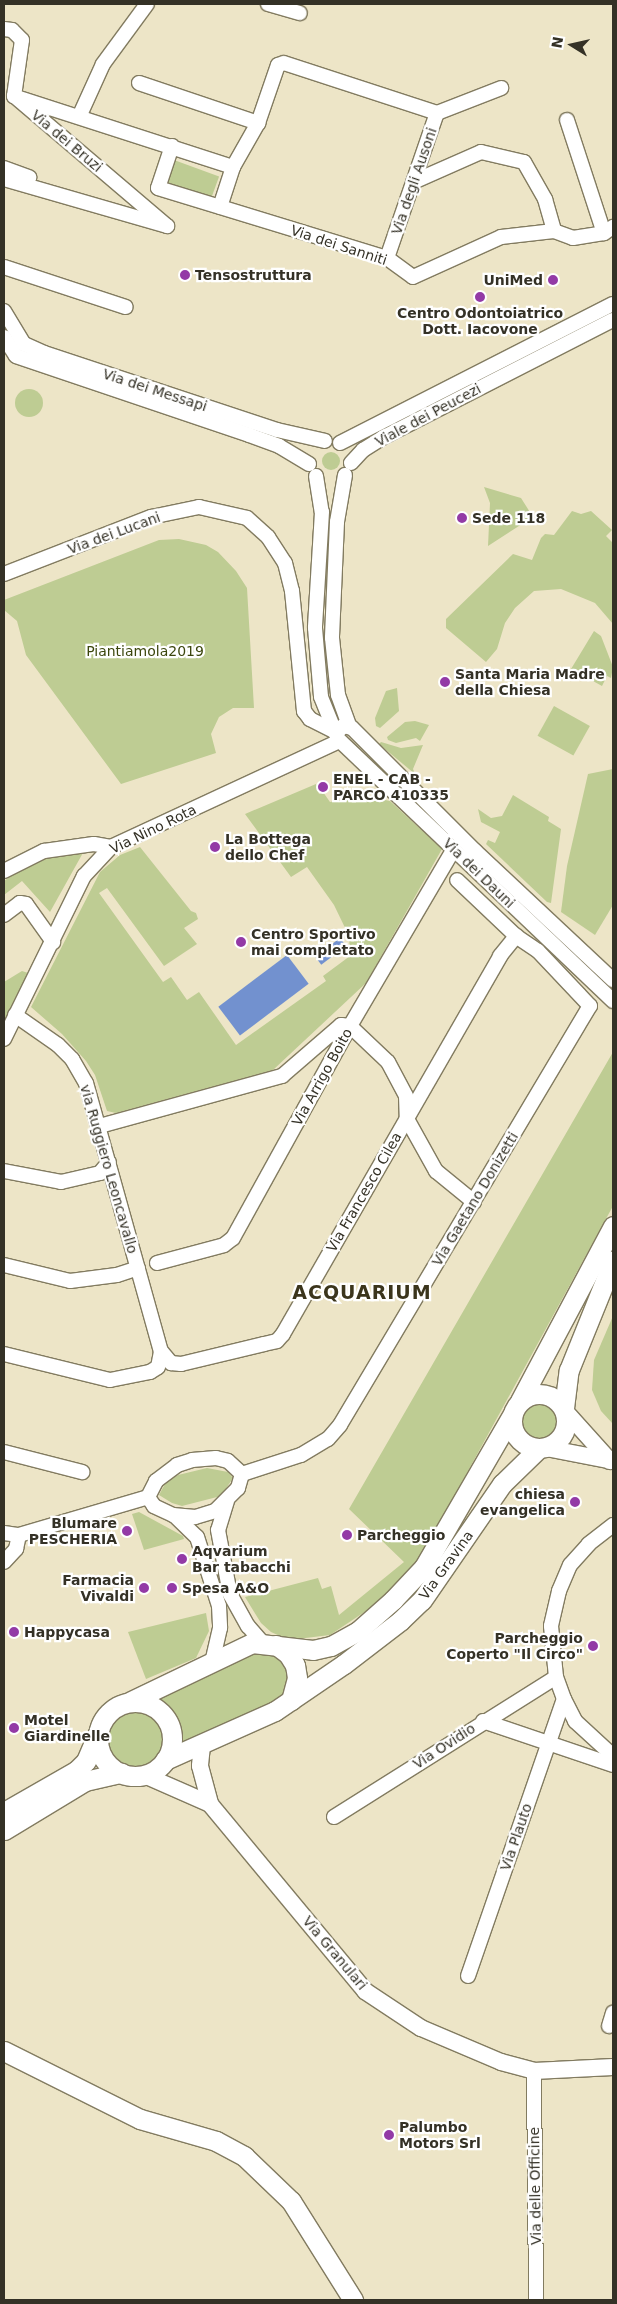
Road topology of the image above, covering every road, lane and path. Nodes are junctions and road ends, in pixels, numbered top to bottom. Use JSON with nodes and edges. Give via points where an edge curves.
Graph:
{"nodes":[{"id":1,"x":147,"y":4,"type":"edge"},
{"id":2,"x":268,"y":4,"type":"edge"},
{"id":3,"x":300,"y":13,"type":"dead end"},
{"id":4,"x":4,"y":29,"type":"edge"},
{"id":5,"x":139,"y":83,"type":"dead end"},
{"id":6,"x":501,"y":88,"type":"dead end"},
{"id":7,"x":14,"y":96,"type":"junction"},
{"id":8,"x":437,"y":113,"type":"junction"},
{"id":9,"x":79,"y":117,"type":"junction"},
{"id":10,"x":567,"y":120,"type":"dead end"},
{"id":11,"x":258,"y":122,"type":"junction"},
{"id":12,"x":172,"y":146,"type":"junction"},
{"id":13,"x":233,"y":167,"type":"junction"},
{"id":14,"x":4,"y":168,"type":"edge"},
{"id":15,"x":4,"y":179,"type":"edge"},
{"id":16,"x":413,"y":182,"type":"junction"},
{"id":17,"x":220,"y":207,"type":"junction"},
{"id":18,"x":166,"y":226,"type":"junction"},
{"id":19,"x":609,"y":230,"type":"edge"},
{"id":20,"x":554,"y":231,"type":"junction"},
{"id":21,"x":387,"y":258,"type":"junction"},
{"id":22,"x":4,"y":266,"type":"edge"},
{"id":23,"x":613,"y":304,"type":"edge"},
{"id":24,"x":126,"y":308,"type":"dead end"},
{"id":25,"x":4,"y":312,"type":"edge"},
{"id":26,"x":613,"y":320,"type":"edge"},
{"id":27,"x":572,"y":333,"type":"junction"},
{"id":28,"x":4,"y":337,"type":"edge"},
{"id":29,"x":506,"y":367,"type":"junction"},
{"id":30,"x":72,"y":369,"type":"junction"},
{"id":31,"x":251,"y":428,"type":"junction"},
{"id":32,"x":325,"y":441,"type":"junction"},
{"id":33,"x":340,"y":443,"type":"junction"},
{"id":34,"x":348,"y":469,"type":"junction"},
{"id":35,"x":312,"y":470,"type":"junction"},
{"id":36,"x":322,"y":531,"type":"junction"},
{"id":37,"x":337,"y":532,"type":"junction"},
{"id":38,"x":4,"y":574,"type":"edge"},
{"id":39,"x":325,"y":708,"type":"junction"},
{"id":40,"x":310,"y":718,"type":"junction"},
{"id":41,"x":345,"y":735,"type":"junction"},
{"id":42,"x":110,"y":847,"type":"junction"},
{"id":43,"x":454,"y":850,"type":"junction"},
{"id":44,"x":471,"y":856,"type":"junction"},
{"id":45,"x":4,"y":871,"type":"edge"},
{"id":46,"x":457,"y":880,"type":"dead end"},
{"id":47,"x":4,"y":915,"type":"edge"},
{"id":48,"x":516,"y":936,"type":"junction"},
{"id":49,"x":53,"y":942,"type":"junction"},
{"id":50,"x":613,"y":980,"type":"edge"},
{"id":51,"x":613,"y":1001,"type":"edge"},
{"id":52,"x":16,"y":1015,"type":"junction"},
{"id":53,"x":350,"y":1026,"type":"junction"},
{"id":54,"x":4,"y":1039,"type":"edge"},
{"id":55,"x":407,"y":1119,"type":"junction"},
{"id":56,"x":100,"y":1126,"type":"junction"},
{"id":57,"x":110,"y":1162,"type":"junction"},
{"id":58,"x":4,"y":1171,"type":"edge"},
{"id":59,"x":474,"y":1202,"type":"junction"},
{"id":60,"x":613,"y":1226,"type":"edge"},
{"id":61,"x":613,"y":1261,"type":"edge"},
{"id":62,"x":158,"y":1263,"type":"dead end"},
{"id":63,"x":4,"y":1265,"type":"edge"},
{"id":64,"x":138,"y":1268,"type":"junction"},
{"id":65,"x":161,"y":1351,"type":"junction"},
{"id":66,"x":4,"y":1354,"type":"edge"},
{"id":67,"x":516,"y":1408,"type":"junction"},
{"id":68,"x":564,"y":1410,"type":"junction"},
{"id":69,"x":542,"y":1448,"type":"junction"},
{"id":70,"x":4,"y":1452,"type":"edge"},
{"id":71,"x":612,"y":1461,"type":"edge"},
{"id":72,"x":82,"y":1472,"type":"dead end"},
{"id":73,"x":242,"y":1474,"type":"junction"},
{"id":74,"x":148,"y":1497,"type":"junction"},
{"id":75,"x":227,"y":1501,"type":"junction"},
{"id":76,"x":173,"y":1515,"type":"junction"},
{"id":77,"x":613,"y":1525,"type":"edge"},
{"id":78,"x":4,"y":1533,"type":"edge"},
{"id":79,"x":19,"y":1534,"type":"junction"},
{"id":80,"x":4,"y":1562,"type":"edge"},
{"id":81,"x":270,"y":1644,"type":"junction"},
{"id":82,"x":212,"y":1662,"type":"junction"},
{"id":83,"x":556,"y":1677,"type":"junction"},
{"id":84,"x":564,"y":1699,"type":"junction"},
{"id":85,"x":291,"y":1700,"type":"junction"},
{"id":86,"x":132,"y":1702,"type":"junction"},
{"id":87,"x":483,"y":1721,"type":"junction"},
{"id":88,"x":98,"y":1732,"type":"junction"},
{"id":89,"x":548,"y":1744,"type":"junction"},
{"id":90,"x":202,"y":1746,"type":"junction"},
{"id":91,"x":613,"y":1756,"type":"edge"},
{"id":92,"x":165,"y":1760,"type":"junction"},
{"id":93,"x":613,"y":1764,"type":"edge"},
{"id":94,"x":121,"y":1773,"type":"junction"},
{"id":95,"x":144,"y":1775,"type":"junction"},
{"id":96,"x":210,"y":1804,"type":"junction"},
{"id":97,"x":4,"y":1812,"type":"edge"},
{"id":98,"x":334,"y":1817,"type":"dead end"},
{"id":99,"x":4,"y":1830,"type":"edge"},
{"id":100,"x":468,"y":1976,"type":"dead end"},
{"id":101,"x":4,"y":2051,"type":"edge"},
{"id":102,"x":613,"y":2067,"type":"edge"},
{"id":103,"x":534,"y":2071,"type":"junction"},
{"id":104,"x":352,"y":2300,"type":"edge"},
{"id":105,"x":536,"y":2300,"type":"edge"}],
"edges":[{"from":1,"to":9,"type":"street","via":[[104,64]]},
{"from":2,"to":3,"type":"street"},
{"from":4,"to":7,"type":"street","via":[[12,30],[22,40]]},
{"from":5,"to":11,"type":"street"},
{"from":6,"to":8,"type":"street","name":"Via degli Ausoni"},
{"from":7,"to":9,"type":"street","name":"Via dei Bruzi"},
{"from":7,"to":18,"type":"street","name":"Via dei Bruzi"},
{"from":8,"to":11,"type":"street","via":[[284,63],[278,65]]},
{"from":8,"to":16,"type":"street","name":"Via degli Ausoni"},
{"from":9,"to":12,"type":"street","name":"Via dei Bruzi"},
{"from":10,"to":19,"type":"street"},
{"from":11,"to":13,"type":"street"},
{"from":12,"to":13,"type":"street","name":"Via dei Bruzi"},
{"from":12,"to":17,"type":"street","name":"Via dei Sanniti","via":[[158,188]]},
{"from":13,"to":17,"type":"street"},
{"from":14,"to":18,"type":"street"},
{"from":15,"to":18,"type":"street"},
{"from":16,"to":20,"type":"street","via":[[481,152],[524,162],[545,199]]},
{"from":16,"to":21,"type":"street","name":"Via degli Ausoni"},
{"from":17,"to":21,"type":"street","name":"Via dei Sanniti"},
{"from":19,"to":20,"type":"street","name":"Via dei Sanniti","via":[[573,238]]},
{"from":20,"to":21,"type":"street","name":"Via dei Sanniti","via":[[501,237],[413,277]]},
{"from":22,"to":24,"type":"street"},
{"from":23,"to":27,"type":"street","name":"Viale dei Peucezi"},
{"from":25,"to":30,"type":"street","name":"Via dei Messapi","via":[[24,344]]},
{"from":26,"to":27,"type":"street","name":"Viale dei Peucezi"},
{"from":27,"to":29,"type":"street","name":"Viale dei Peucezi"},
{"from":28,"to":30,"type":"street","name":"Via dei Messapi","via":[[16,356]]},
{"from":29,"to":33,"type":"street","name":"Viale dei Peucezi"},
{"from":29,"to":34,"type":"street","name":"Viale dei Peucezi","via":[[363,450]]},
{"from":30,"to":31,"type":"street","name":"Via dei Messapi"},
{"from":31,"to":32,"type":"street","name":"Via dei Messapi"},
{"from":31,"to":35,"type":"street","name":"Via dei Messapi"},
{"from":32,"to":33,"type":"street"},
{"from":32,"to":35,"type":"street","via":[[311,451]]},
{"from":33,"to":34,"type":"street","via":[[349,452]]},
{"from":34,"to":35,"type":"street","via":[[330,482]]},
{"from":34,"to":37,"type":"street","name":"Via dei Dauni"},
{"from":35,"to":36,"type":"street","name":"Via dei Dauni","via":[[321,495]]},
{"from":36,"to":37,"type":"street"},
{"from":36,"to":39,"type":"street","name":"Via dei Dauni","via":[[315,628],[321,697]]},
{"from":37,"to":41,"type":"street","name":"Via dei Dauni","via":[[332,638]]},
{"from":38,"to":40,"type":"street","name":"Via dei Lucani","via":[[151,517],[199,507],[247,518],[268,537],[285,564],[292,591],[304,711]]},
{"from":39,"to":40,"type":"street","via":[[319,718]]},
{"from":39,"to":41,"type":"street","name":"Via dei Dauni"},
{"from":40,"to":41,"type":"street"},
{"from":41,"to":42,"type":"street","name":"Via Nino Rota"},
{"from":41,"to":43,"type":"street","name":"Via dei Dauni"},
{"from":41,"to":44,"type":"street","name":"Via dei Dauni"},
{"from":42,"to":45,"type":"street","via":[[94,844],[44,851]]},
{"from":42,"to":49,"type":"street","name":"Via Nino Rota","via":[[84,876]]},
{"from":43,"to":44,"type":"street","name":"Via dei Dauni"},
{"from":43,"to":53,"type":"street","name":"Via Arrigo Boito"},
{"from":44,"to":50,"type":"street","name":"Via dei Dauni"},
{"from":44,"to":51,"type":"street","name":"Via dei Dauni"},
{"from":46,"to":48,"type":"street"},
{"from":47,"to":49,"type":"street","via":[[20,903],[26,904]]},
{"from":48,"to":55,"type":"street","name":"Via Francesco Cilea","via":[[500,956]]},
{"from":48,"to":59,"type":"street","name":"Via Gaetano Donizetti","via":[[538,951],[590,1006]]},
{"from":49,"to":52,"type":"street","name":"Via Nino Rota"},
{"from":52,"to":54,"type":"street","name":"Via Nino Rota"},
{"from":52,"to":56,"type":"street","name":"via Ruggiero Leoncavallo","via":[[38,1028],[72,1059],[86,1083]]},
{"from":53,"to":55,"type":"street","via":[[388,1062],[406,1096]]},
{"from":53,"to":56,"type":"street","via":[[341,1025],[282,1076]]},
{"from":53,"to":62,"type":"street","name":"Via Arrigo Boito","via":[[233,1238],[224,1245]]},
{"from":55,"to":59,"type":"street","via":[[436,1171]]},
{"from":55,"to":65,"type":"street","name":"Via Francesco Cilea","via":[[277,1340],[176,1364],[171,1363]]},
{"from":56,"to":57,"type":"street","name":"via Ruggiero Leoncavallo"},
{"from":57,"to":58,"type":"street","via":[[100,1174],[61,1182]]},
{"from":57,"to":64,"type":"street","name":"via Ruggiero Leoncavallo"},
{"from":59,"to":73,"type":"street","name":"Via Gaetano Donizetti","via":[[340,1426],[328,1439],[301,1455]]},
{"from":60,"to":67,"type":"main road","name":"Via Gravina"},
{"from":61,"to":68,"type":"main road","via":[[569,1370]]},
{"from":63,"to":64,"type":"street","via":[[70,1281],[117,1275]]},
{"from":64,"to":65,"type":"street","name":"via Ruggiero Leoncavallo"},
{"from":65,"to":66,"type":"street","via":[[158,1367],[150,1372],[110,1380]]},
{"from":67,"to":68,"type":"main road","via":[[542,1394],[558,1401]]},
{"from":67,"to":69,"type":"main road","via":[[514,1432],[519,1440]]},
{"from":67,"to":81,"type":"main road","name":"Via Gravina","via":[[424,1567],[393,1600],[358,1630],[331,1646],[314,1650]]},
{"from":68,"to":69,"type":"main road","via":[[563,1436]]},
{"from":68,"to":71,"type":"street"},
{"from":69,"to":71,"type":"street"},
{"from":69,"to":85,"type":"main road","name":"Via Gravina","via":[[502,1484],[422,1600],[344,1664]]},
{"from":70,"to":72,"type":"street"},
{"from":73,"to":74,"type":"street","via":[[228,1461],[192,1460],[156,1481]]},
{"from":73,"to":75,"type":"street","via":[[238,1488]]},
{"from":74,"to":76,"type":"street","via":[[154,1506]]},
{"from":74,"to":79,"type":"street"},
{"from":75,"to":76,"type":"street","via":[[216,1511],[195,1517]]},
{"from":75,"to":81,"type":"street","via":[[218,1530],[230,1594],[248,1626]]},
{"from":76,"to":82,"type":"street","via":[[188,1525],[197,1537],[220,1606],[220,1628]]},
{"from":77,"to":83,"type":"street","via":[[570,1565],[559,1591],[551,1626]]},
{"from":78,"to":79,"type":"street"},
{"from":79,"to":80,"type":"street","via":[[16,1549]]},
{"from":81,"to":82,"type":"main road","name":"Via Gravina","via":[[252,1643]]},
{"from":81,"to":85,"type":"main road","via":[[288,1654],[295,1665],[297,1678]]},
{"from":82,"to":86,"type":"main road","name":"Via Gravina"},
{"from":83,"to":84,"type":"street"},
{"from":83,"to":87,"type":"street","name":"Via Ovidio","via":[[523,1701]]},
{"from":84,"to":89,"type":"street","name":"Via Plauto"},
{"from":84,"to":91,"type":"street","via":[[575,1721]]},
{"from":85,"to":90,"type":"main road","name":"Via Gravina"},
{"from":86,"to":88,"type":"main road","via":[[114,1708]]},
{"from":86,"to":92,"type":"main road","via":[[154,1707],[170,1725],[172,1737]]},
{"from":87,"to":89,"type":"street"},
{"from":87,"to":98,"type":"street","name":"Via Ovidio"},
{"from":88,"to":94,"type":"main road","via":[[103,1757]]},
{"from":88,"to":97,"type":"main road","via":[[86,1761],[76,1771]]},
{"from":89,"to":93,"type":"street"},
{"from":89,"to":100,"type":"street","name":"Via Plauto"},
{"from":90,"to":92,"type":"main road","name":"Via Gravina"},
{"from":90,"to":96,"type":"street","via":[[201,1774]]},
{"from":92,"to":95,"type":"main road"},
{"from":94,"to":95,"type":"main road"},
{"from":94,"to":99,"type":"main road","via":[[85,1781]]},
{"from":95,"to":96,"type":"street"},
{"from":96,"to":103,"type":"street","name":"Via Granulari","via":[[365,1991],[422,2028],[501,2062]]},
{"from":101,"to":104,"type":"main road","via":[[140,2119],[216,2141],[244,2156],[291,2201]]},
{"from":102,"to":103,"type":"street","name":"Via Granulari"},
{"from":103,"to":105,"type":"street","name":"Via delle Officine"}]}
